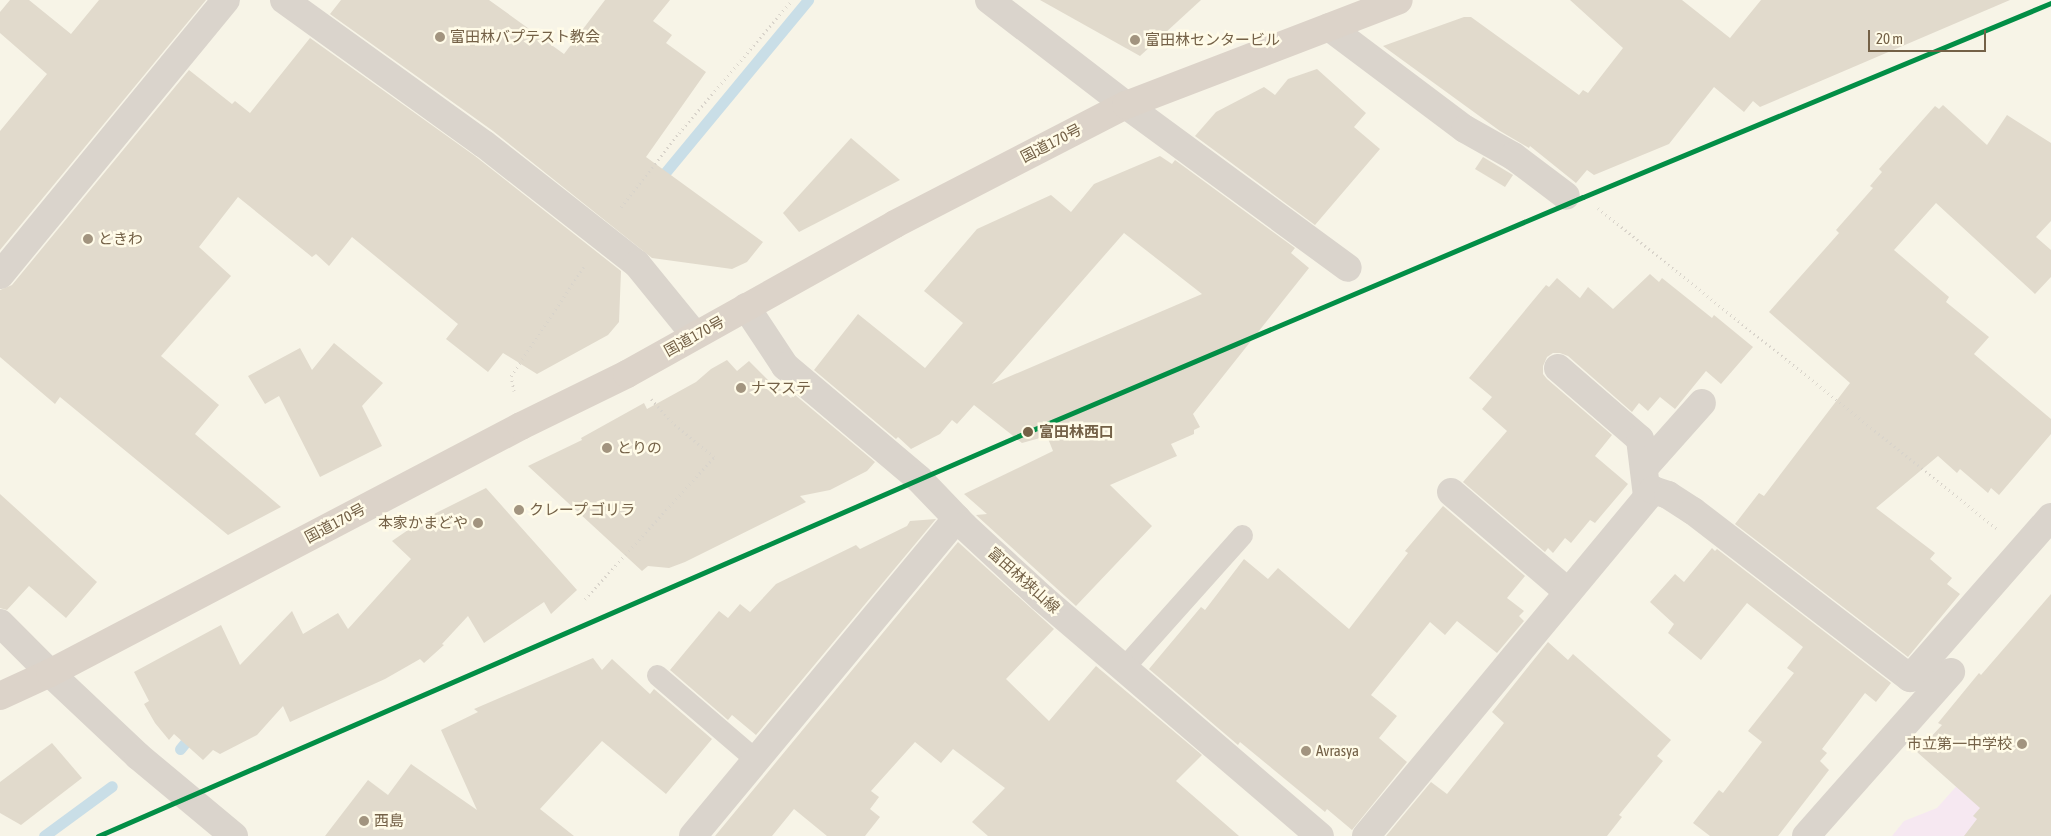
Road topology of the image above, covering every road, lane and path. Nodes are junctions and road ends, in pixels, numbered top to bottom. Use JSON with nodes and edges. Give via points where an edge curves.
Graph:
{"nodes":[{"id":1,"x":226,"y":0,"type":"edge"},
{"id":2,"x":792,"y":0,"type":"edge"},
{"id":3,"x":989,"y":0,"type":"edge"},
{"id":4,"x":1399,"y":0,"type":"edge"},
{"id":5,"x":288,"y":1,"type":"edge"},
{"id":6,"x":1329,"y":27,"type":"junction"},
{"id":7,"x":1126,"y":104,"type":"junction"},
{"id":8,"x":1566,"y":196,"type":"dead end"},
{"id":9,"x":1619,"y":223,"type":"dead end"},
{"id":10,"x":600,"y":235,"type":"junction"},
{"id":11,"x":1348,"y":268,"type":"dead end"},
{"id":12,"x":0,"y":275,"type":"edge"},
{"id":13,"x":746,"y":307,"type":"junction"},
{"id":14,"x":695,"y":335,"type":"junction"},
{"id":15,"x":1558,"y":368,"type":"dead end"},
{"id":16,"x":627,"y":374,"type":"junction"},
{"id":17,"x":1702,"y":404,"type":"dead end"},
{"id":18,"x":521,"y":426,"type":"junction"},
{"id":19,"x":1644,"y":468,"type":"junction"},
{"id":20,"x":1451,"y":492,"type":"dead end"},
{"id":21,"x":1648,"y":496,"type":"junction"},
{"id":22,"x":2051,"y":517,"type":"edge"},
{"id":23,"x":956,"y":518,"type":"junction"},
{"id":24,"x":1242,"y":535,"type":"dead end"},
{"id":25,"x":2023,"y":549,"type":"junction"},
{"id":26,"x":1568,"y":592,"type":"junction"},
{"id":27,"x":586,"y":599,"type":"dead end"},
{"id":28,"x":0,"y":623,"type":"edge"},
{"id":29,"x":1124,"y":667,"type":"junction"},
{"id":30,"x":1951,"y":672,"type":"dead end"},
{"id":31,"x":50,"y":673,"type":"junction"},
{"id":32,"x":657,"y":675,"type":"dead end"},
{"id":33,"x":0,"y":696,"type":"edge"},
{"id":34,"x":755,"y":759,"type":"junction"},
{"id":35,"x":232,"y":835,"type":"edge"},
{"id":36,"x":693,"y":836,"type":"edge"},
{"id":37,"x":1320,"y":836,"type":"edge"},
{"id":38,"x":1366,"y":836,"type":"edge"},
{"id":39,"x":1806,"y":836,"type":"edge"}],
"edges":[{"from":1,"to":12,"type":"street"},
{"from":2,"to":10,"type":"path","via":[[679,133]]},
{"from":3,"to":7,"type":"street"},
{"from":4,"to":6,"type":"highway","name":"国道170号"},
{"from":5,"to":10,"type":"street","via":[[484,144]]},
{"from":6,"to":7,"type":"highway","name":"国道170号"},
{"from":6,"to":8,"type":"street","via":[[1465,129],[1513,156]]},
{"from":7,"to":11,"type":"street"},
{"from":7,"to":13,"type":"highway","name":"国道170号","via":[[895,224]]},
{"from":9,"to":25,"type":"path"},
{"from":10,"to":14,"type":"street","via":[[637,264]]},
{"from":10,"to":18,"type":"path","via":[[595,250],[511,376]]},
{"from":13,"to":14,"type":"highway","name":"国道170号"},
{"from":13,"to":23,"type":"street","name":"富田林狭山線","via":[[785,366],[919,479]]},
{"from":14,"to":16,"type":"highway","name":"国道170号"},
{"from":15,"to":19,"type":"street","via":[[1640,439]]},
{"from":16,"to":18,"type":"highway","name":"国道170号"},
{"from":16,"to":27,"type":"path","via":[[672,422],[714,457]]},
{"from":17,"to":19,"type":"street"},
{"from":18,"to":31,"type":"highway","name":"国道170号"},
{"from":19,"to":21,"type":"street"},
{"from":20,"to":26,"type":"street"},
{"from":21,"to":25,"type":"street","via":[[1653,490],[1668,495],[1693,511],[1910,678]]},
{"from":21,"to":26,"type":"street"},
{"from":22,"to":25,"type":"street"},
{"from":23,"to":29,"type":"street","name":"富田林狭山線","via":[[1042,598]]},
{"from":23,"to":34,"type":"street"},
{"from":24,"to":29,"type":"lane"},
{"from":26,"to":38,"type":"street"},
{"from":28,"to":31,"type":"street"},
{"from":29,"to":37,"type":"street","name":"富田林狭山線"},
{"from":30,"to":39,"type":"street"},
{"from":31,"to":33,"type":"highway","name":"国道170号"},
{"from":31,"to":35,"type":"street","via":[[138,756]]},
{"from":32,"to":34,"type":"lane"},
{"from":34,"to":36,"type":"street"}]}
